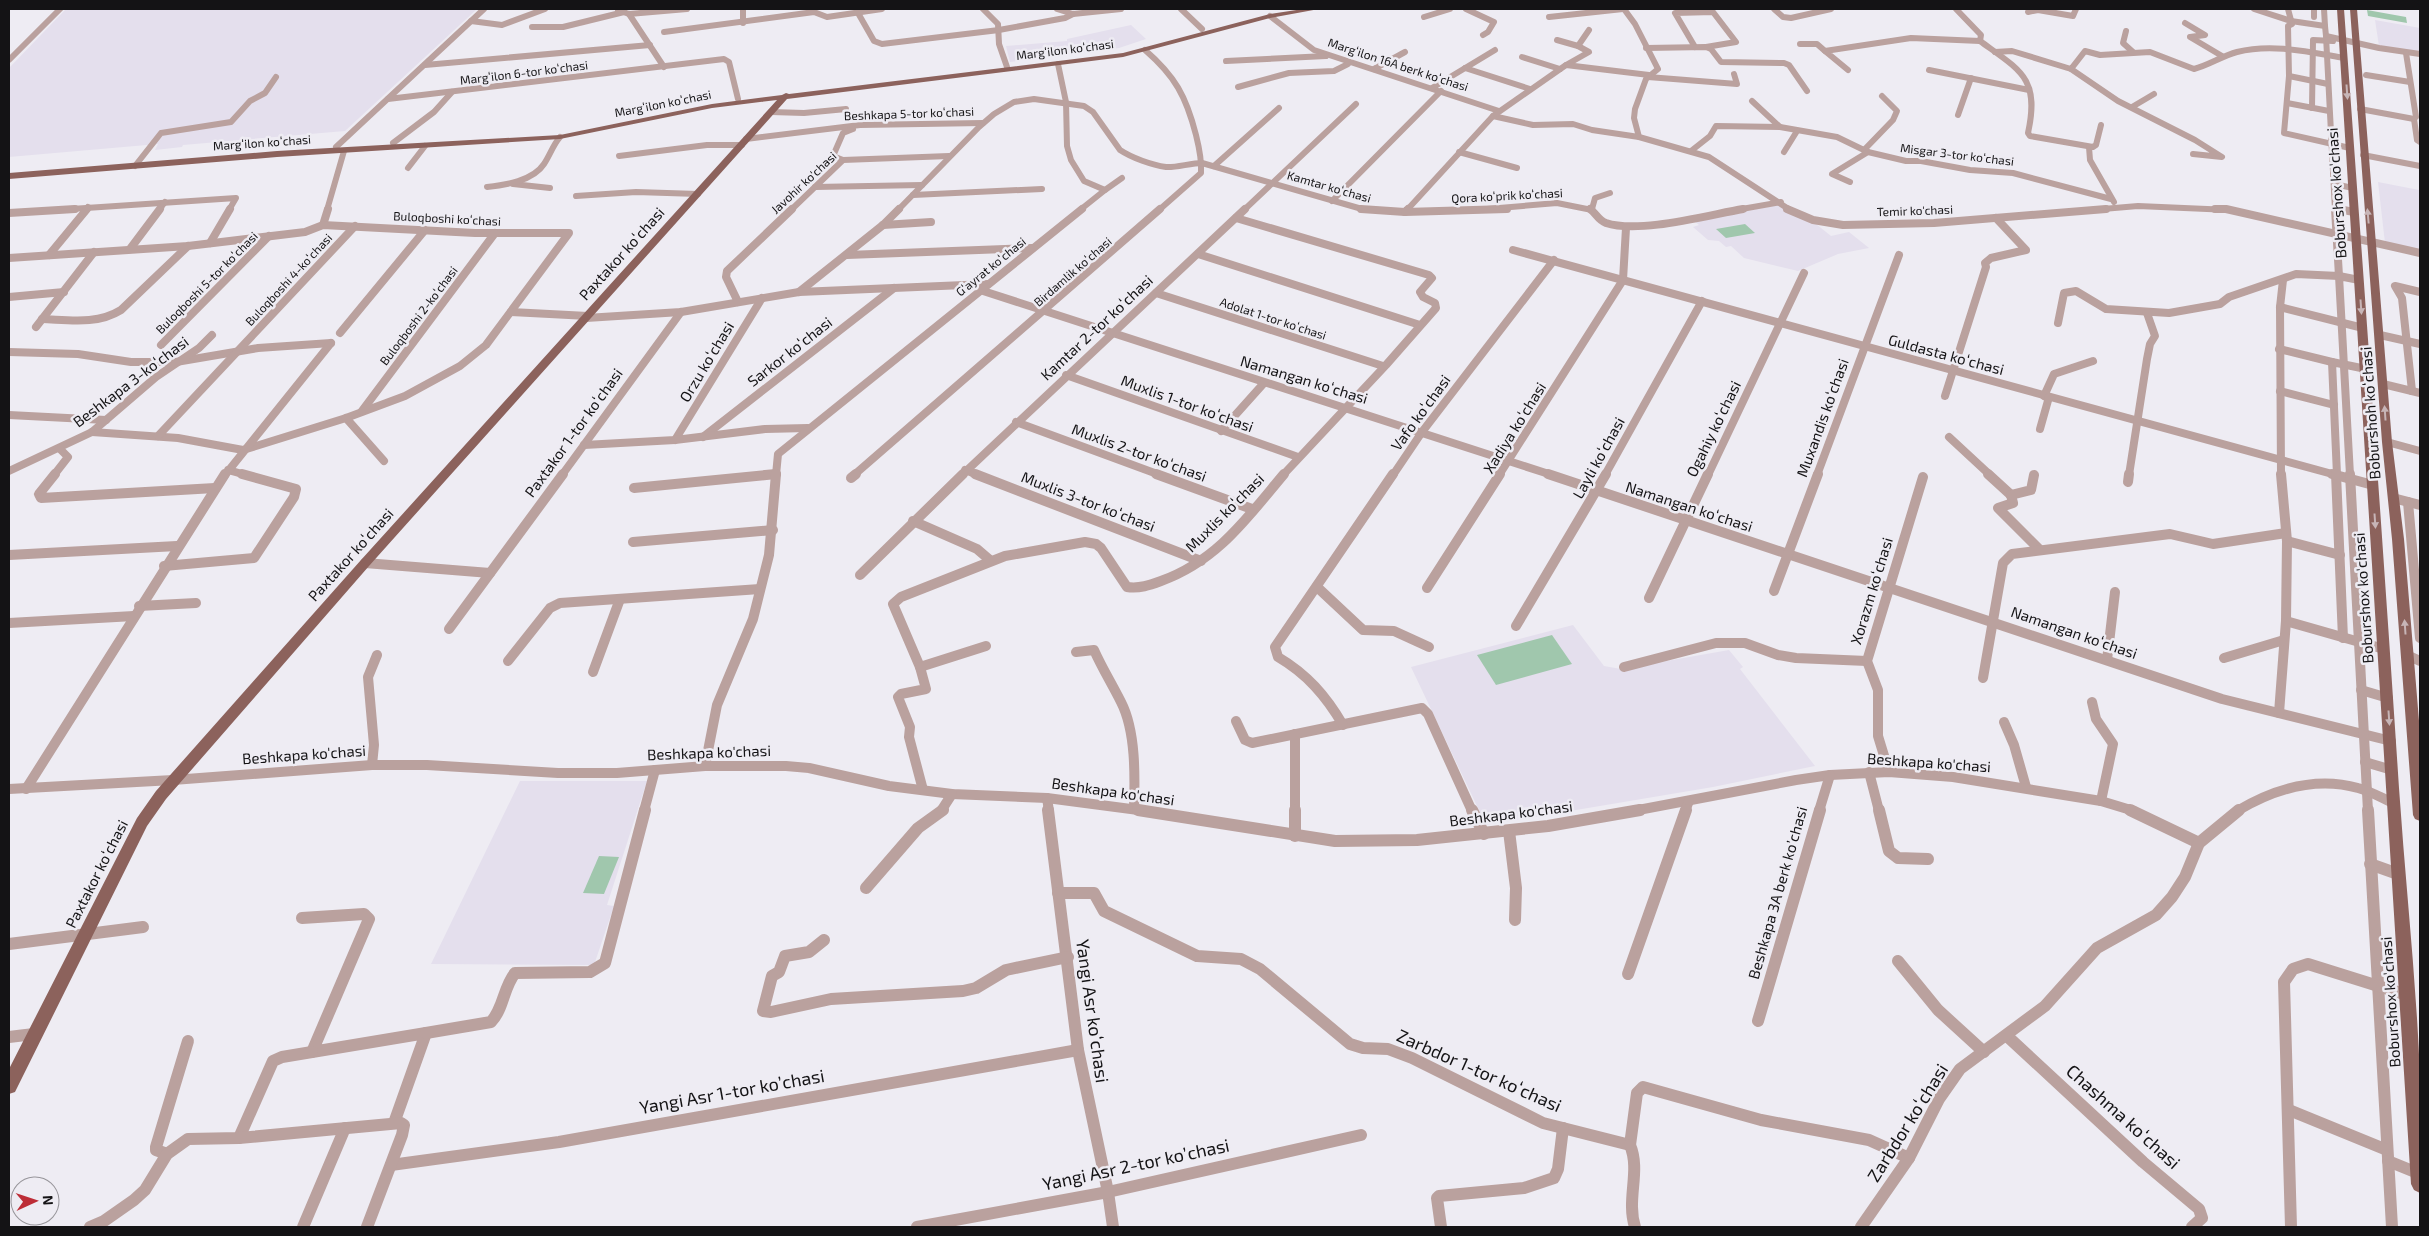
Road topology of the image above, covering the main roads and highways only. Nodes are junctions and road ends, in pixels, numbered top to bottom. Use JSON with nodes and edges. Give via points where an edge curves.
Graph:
{"nodes":[{"id":1,"x":1290,"y":9,"type":"edge"},
{"id":2,"x":1315,"y":9,"type":"edge"},
{"id":3,"x":2340,"y":9,"type":"edge"},
{"id":4,"x":2353,"y":9,"type":"edge"},
{"id":5,"x":2347,"y":41,"type":"junction"},
{"id":6,"x":785,"y":95,"type":"junction"},
{"id":7,"x":340,"y":149,"type":"junction"},
{"id":8,"x":138,"y":162,"type":"junction"},
{"id":9,"x":9,"y":170,"type":"edge"},
{"id":10,"x":9,"y":176,"type":"edge"},
{"id":11,"x":2420,"y":815,"type":"edge"},
{"id":12,"x":9,"y":1086,"type":"edge"},
{"id":13,"x":2418,"y":1112,"type":"edge"},
{"id":14,"x":2420,"y":1174,"type":"edge"},
{"id":15,"x":2420,"y":1184,"type":"edge"}],
"edges":[{"from":1,"to":6,"type":"main road","name":"Margʻilon koʻchasi","via":[[1111,53]]},
{"from":2,"to":6,"type":"main road","name":"Margʻilon koʻchasi","via":[[1270,16],[1145,50],[1058,64]]},
{"from":3,"to":5,"type":"main road","name":"Boburshox ko'chasi"},
{"from":4,"to":5,"type":"main road","name":"Boburshoh koʻchasi"},
{"from":11,"to":5,"type":"main road","name":"Boburshoh koʻchasi","one_way":true,"via":[[2360,109]]},
{"from":5,"to":13,"type":"main road","name":"Boburshox ko'chasi","one_way":true,"via":[[2344,58],[2393,803]]},
{"from":6,"to":7,"type":"main road","name":"Margʻilon koʻchasi","via":[[738,99],[553,134]]},
{"from":6,"to":7,"type":"main road","name":"Margʻilon koʻchasi","via":[[560,137]]},
{"from":6,"to":12,"type":"main road","name":"Paxtakor koʻchasi","via":[[174,780],[142,822]]},
{"from":7,"to":8,"type":"main road","name":"Margʻilon koʻchasi"},
{"from":8,"to":9,"type":"main road","name":"Margʻilon koʻchasi"},
{"from":8,"to":10,"type":"main road","name":"Margʻilon koʻchasi"},
{"from":13,"to":14,"type":"main road","name":"Boburshox ko'chasi"},
{"from":14,"to":15,"type":"main road","name":"Boburshox ko'chasi"}]}
